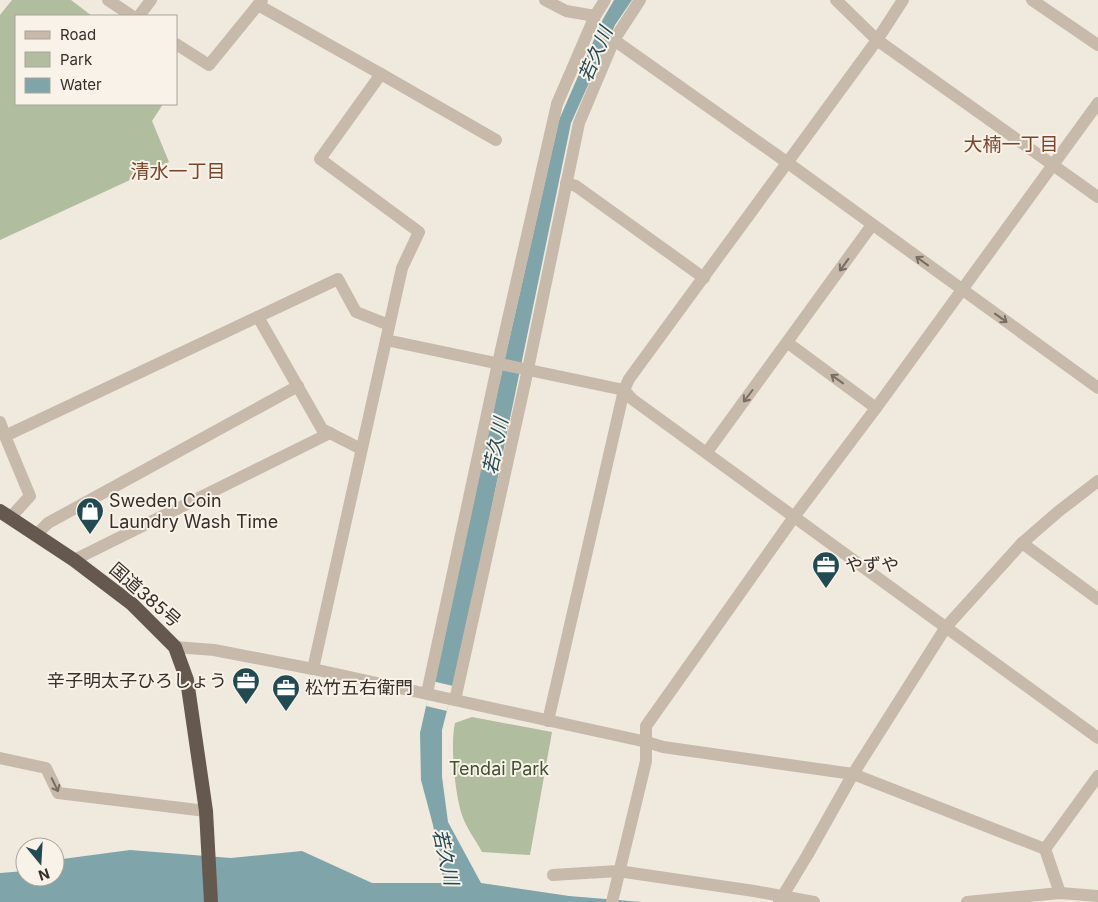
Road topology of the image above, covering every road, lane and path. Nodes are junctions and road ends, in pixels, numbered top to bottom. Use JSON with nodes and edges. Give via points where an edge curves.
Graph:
{"nodes":[{"id":1,"x":108,"y":0,"type":"edge"},
{"id":2,"x":150,"y":0,"type":"edge"},
{"id":3,"x":544,"y":0,"type":"edge"},
{"id":4,"x":605,"y":0,"type":"edge"},
{"id":5,"x":640,"y":0,"type":"edge"},
{"id":6,"x":836,"y":0,"type":"edge"},
{"id":7,"x":903,"y":0,"type":"edge"},
{"id":8,"x":1032,"y":0,"type":"edge"},
{"id":9,"x":260,"y":3,"type":"edge"},
{"id":10,"x":130,"y":15,"type":"edge"},
{"id":11,"x":140,"y":15,"type":"edge"},
{"id":12,"x":595,"y":16,"type":"junction"},
{"id":13,"x":614,"y":40,"type":"junction"},
{"id":14,"x":877,"y":40,"type":"junction"},
{"id":15,"x":1098,"y":44,"type":"edge"},
{"id":16,"x":178,"y":45,"type":"edge"},
{"id":17,"x":381,"y":74,"type":"junction"},
{"id":18,"x":1097,"y":107,"type":"edge"},
{"id":19,"x":496,"y":140,"type":"dead end"},
{"id":20,"x":788,"y":163,"type":"junction"},
{"id":21,"x":1052,"y":165,"type":"junction"},
{"id":22,"x":566,"y":183,"type":"junction"},
{"id":23,"x":1098,"y":197,"type":"edge"},
{"id":24,"x":872,"y":225,"type":"junction"},
{"id":25,"x":704,"y":278,"type":"junction"},
{"id":26,"x":962,"y":289,"type":"junction"},
{"id":27,"x":258,"y":316,"type":"junction"},
{"id":28,"x":389,"y":325,"type":"junction"},
{"id":29,"x":386,"y":340,"type":"junction"},
{"id":30,"x":788,"y":343,"type":"junction"},
{"id":31,"x":498,"y":363,"type":"junction"},
{"id":32,"x":528,"y":370,"type":"junction"},
{"id":33,"x":298,"y":386,"type":"junction"},
{"id":34,"x":1098,"y":388,"type":"edge"},
{"id":35,"x":624,"y":390,"type":"junction"},
{"id":36,"x":876,"y":408,"type":"junction"},
{"id":37,"x":0,"y":422,"type":"edge"},
{"id":38,"x":330,"y":433,"type":"junction"},
{"id":39,"x":5,"y":436,"type":"junction"},
{"id":40,"x":361,"y":449,"type":"junction"},
{"id":41,"x":706,"y":452,"type":"junction"},
{"id":42,"x":1098,"y":481,"type":"edge"},
{"id":43,"x":5,"y":515,"type":"edge"},
{"id":44,"x":794,"y":517,"type":"junction"},
{"id":45,"x":36,"y":535,"type":"junction"},
{"id":46,"x":1022,"y":543,"type":"junction"},
{"id":47,"x":74,"y":560,"type":"junction"},
{"id":48,"x":1098,"y":599,"type":"edge"},
{"id":49,"x":946,"y":627,"type":"junction"},
{"id":50,"x":175,"y":647,"type":"junction"},
{"id":51,"x":313,"y":668,"type":"junction"},
{"id":52,"x":428,"y":694,"type":"junction"},
{"id":53,"x":452,"y":700,"type":"junction"},
{"id":54,"x":548,"y":722,"type":"junction"},
{"id":55,"x":1098,"y":738,"type":"edge"},
{"id":56,"x":647,"y":742,"type":"junction"},
{"id":57,"x":0,"y":758,"type":"edge"},
{"id":58,"x":853,"y":774,"type":"junction"},
{"id":59,"x":1098,"y":776,"type":"edge"},
{"id":60,"x":206,"y":812,"type":"junction"},
{"id":61,"x":1045,"y":849,"type":"junction"},
{"id":62,"x":553,"y":875,"type":"dead end"},
{"id":63,"x":617,"y":878,"type":"junction"},
{"id":64,"x":1060,"y":893,"type":"junction"},
{"id":65,"x":1098,"y":896,"type":"edge"},
{"id":66,"x":210,"y":902,"type":"edge"},
{"id":67,"x":612,"y":902,"type":"edge"},
{"id":68,"x":779,"y":902,"type":"edge"},
{"id":69,"x":814,"y":902,"type":"edge"},
{"id":70,"x":967,"y":902,"type":"edge"}],
"edges":[{"from":1,"to":10,"type":"street"},
{"from":2,"to":11,"type":"street"},
{"from":3,"to":12,"type":"street","via":[[566,12]]},
{"from":4,"to":12,"type":"street"},
{"from":5,"to":13,"type":"street"},
{"from":6,"to":14,"type":"street"},
{"from":7,"to":14,"type":"street"},
{"from":8,"to":15,"type":"street"},
{"from":9,"to":16,"type":"street","via":[[209,65]]},
{"from":9,"to":17,"type":"street"},
{"from":12,"to":31,"type":"street","via":[[557,104]]},
{"from":13,"to":20,"type":"street"},
{"from":13,"to":22,"type":"street","via":[[579,123]]},
{"from":14,"to":20,"type":"street"},
{"from":14,"to":21,"type":"street"},
{"from":17,"to":19,"type":"street"},
{"from":17,"to":28,"type":"street","via":[[320,159],[419,232],[402,268]]},
{"from":18,"to":21,"type":"street"},
{"from":20,"to":24,"type":"street"},
{"from":20,"to":25,"type":"street"},
{"from":21,"to":23,"type":"street"},
{"from":21,"to":26,"type":"street"},
{"from":22,"to":25,"type":"street","via":[[576,186]]},
{"from":22,"to":32,"type":"street"},
{"from":26,"to":24,"type":"street","one_way":true},
{"from":24,"to":30,"type":"street","one_way":true},
{"from":25,"to":35,"type":"street"},
{"from":26,"to":34,"type":"street","one_way":true},
{"from":26,"to":36,"type":"street"},
{"from":27,"to":28,"type":"street","via":[[338,280],[356,312]]},
{"from":27,"to":33,"type":"street"},
{"from":27,"to":39,"type":"street"},
{"from":28,"to":29,"type":"street"},
{"from":29,"to":31,"type":"street"},
{"from":29,"to":40,"type":"street"},
{"from":36,"to":30,"type":"street","one_way":true},
{"from":30,"to":41,"type":"street","one_way":true},
{"from":31,"to":32,"type":"street"},
{"from":31,"to":52,"type":"street"},
{"from":32,"to":35,"type":"street"},
{"from":32,"to":53,"type":"street"},
{"from":33,"to":38,"type":"street","via":[[322,429]]},
{"from":33,"to":45,"type":"street","via":[[48,523]]},
{"from":35,"to":41,"type":"street"},
{"from":35,"to":54,"type":"street"},
{"from":36,"to":44,"type":"street"},
{"from":37,"to":39,"type":"street"},
{"from":38,"to":40,"type":"street"},
{"from":38,"to":47,"type":"street"},
{"from":39,"to":43,"type":"street","via":[[30,496]]},
{"from":40,"to":51,"type":"street"},
{"from":41,"to":44,"type":"street"},
{"from":42,"to":46,"type":"street"},
{"from":43,"to":45,"type":"highway","name":"国道385号"},
{"from":44,"to":49,"type":"street"},
{"from":44,"to":56,"type":"street","via":[[646,726]]},
{"from":45,"to":47,"type":"highway","name":"国道385号"},
{"from":46,"to":48,"type":"street"},
{"from":46,"to":49,"type":"street"},
{"from":47,"to":50,"type":"highway","name":"国道385号","via":[[132,604]]},
{"from":49,"to":55,"type":"street"},
{"from":49,"to":58,"type":"street"},
{"from":50,"to":51,"type":"street","via":[[214,650]]},
{"from":50,"to":60,"type":"highway","name":"国道385号","via":[[187,680]]},
{"from":51,"to":52,"type":"street"},
{"from":52,"to":53,"type":"street"},
{"from":53,"to":54,"type":"street"},
{"from":54,"to":56,"type":"street"},
{"from":56,"to":58,"type":"street","via":[[662,747]]},
{"from":56,"to":63,"type":"street","via":[[646,761]]},
{"from":57,"to":60,"type":"street","one_way":true,"via":[[46,768],[58,792]]},
{"from":58,"to":61,"type":"street"},
{"from":58,"to":68,"type":"street","bridge":true},
{"from":59,"to":61,"type":"street"},
{"from":60,"to":66,"type":"highway","name":"国道385号"},
{"from":61,"to":64,"type":"street"},
{"from":62,"to":63,"type":"street"},
{"from":63,"to":67,"type":"street"},
{"from":63,"to":69,"type":"street","via":[[754,890]]},
{"from":64,"to":65,"type":"street"},
{"from":64,"to":70,"type":"street"}]}
